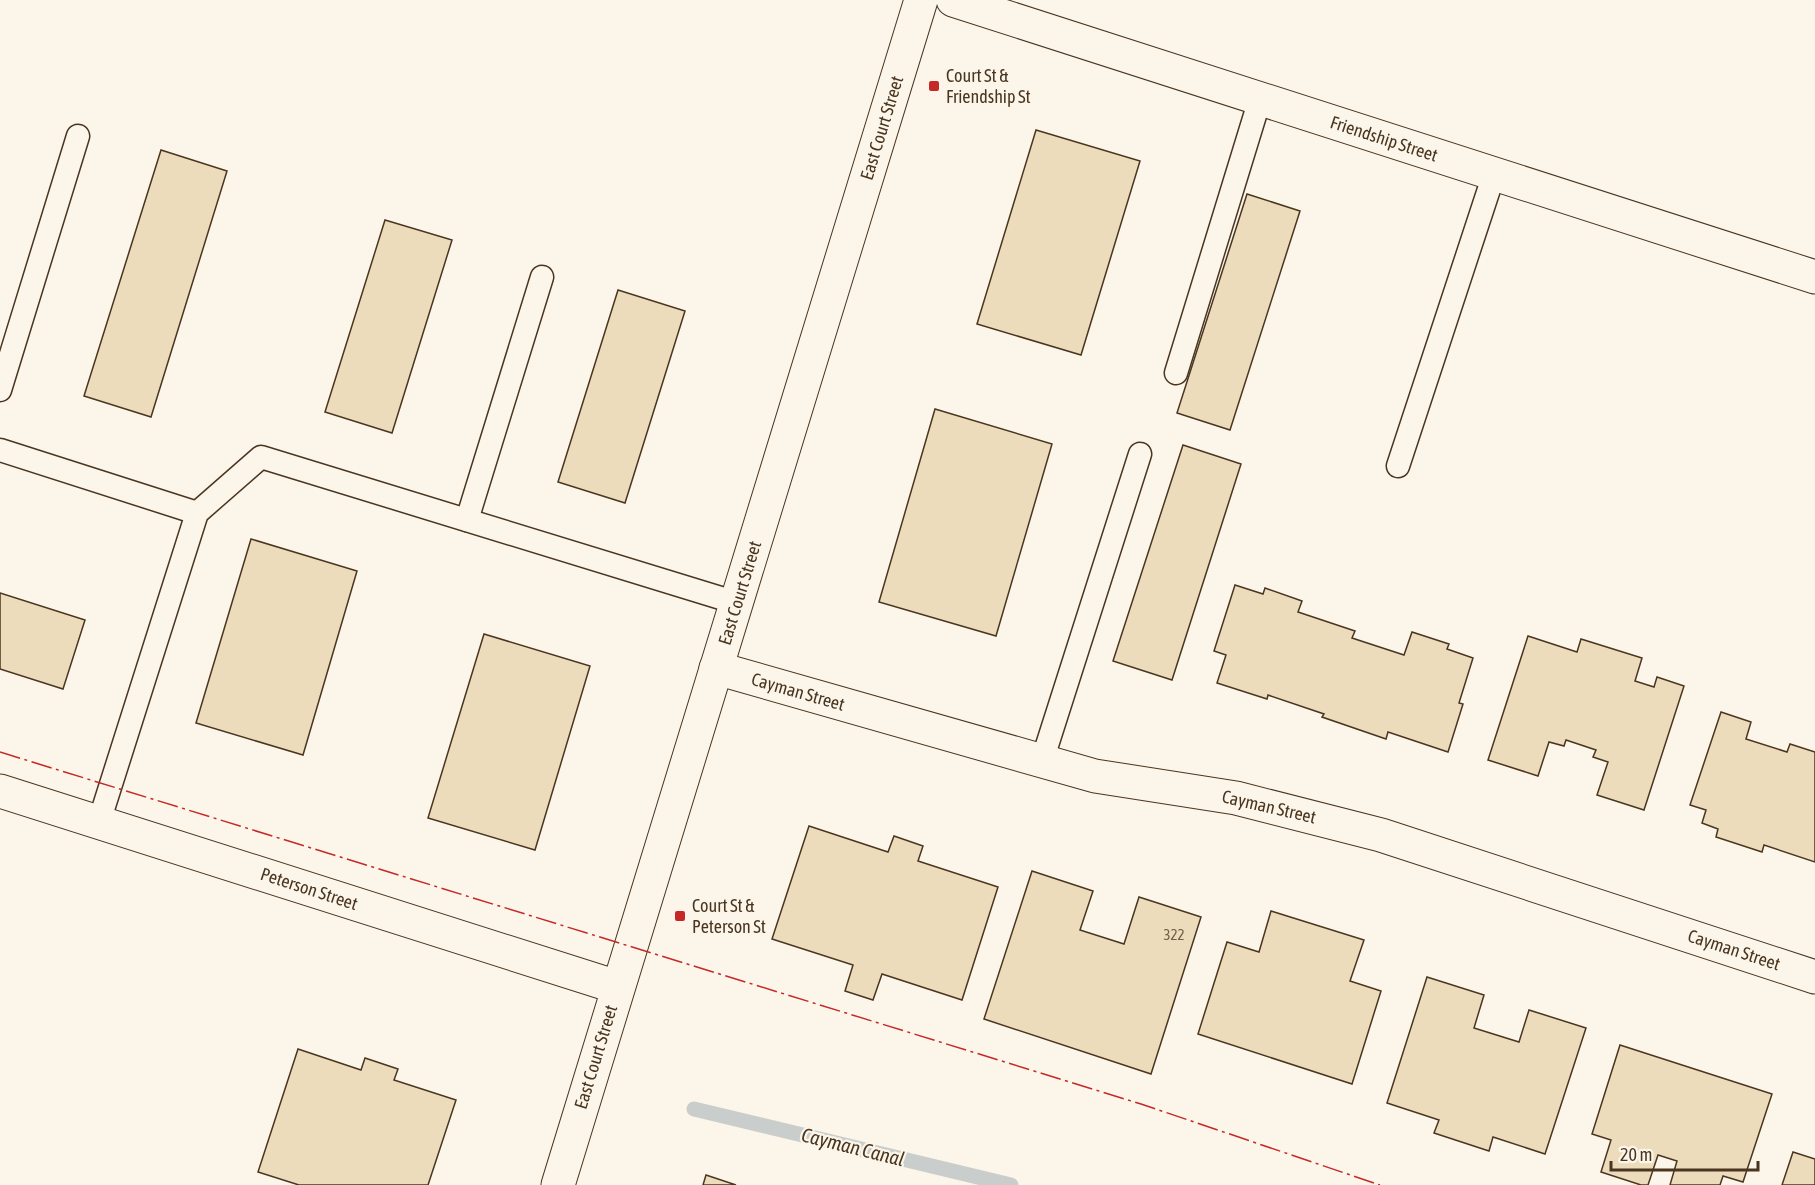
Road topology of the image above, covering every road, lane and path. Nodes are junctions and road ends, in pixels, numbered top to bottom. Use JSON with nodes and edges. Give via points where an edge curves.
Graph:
{"nodes":[{"id":1,"x":921,"y":0,"type":"edge"},
{"id":2,"x":952,"y":0,"type":"edge"},
{"id":3,"x":1260,"y":99,"type":"junction"},
{"id":4,"x":78,"y":136,"type":"dead end"},
{"id":5,"x":1494,"y":174,"type":"junction"},
{"id":6,"x":542,"y":276,"type":"dead end"},
{"id":7,"x":1815,"y":277,"type":"edge"},
{"id":8,"x":1176,"y":373,"type":"dead end"},
{"id":9,"x":0,"y":390,"type":"edge"},
{"id":10,"x":0,"y":450,"type":"edge"},
{"id":11,"x":1140,"y":454,"type":"dead end"},
{"id":12,"x":1398,"y":466,"type":"dead end"},
{"id":13,"x":197,"y":513,"type":"junction"},
{"id":14,"x":467,"y":520,"type":"junction"},
{"id":15,"x":737,"y":603,"type":"junction"},
{"id":16,"x":716,"y":668,"type":"junction"},
{"id":17,"x":1042,"y":761,"type":"junction"},
{"id":18,"x":0,"y":791,"type":"edge"},
{"id":19,"x":99,"y":822,"type":"junction"},
{"id":20,"x":1815,"y":977,"type":"edge"},
{"id":21,"x":617,"y":987,"type":"junction"},
{"id":22,"x":558,"y":1185,"type":"edge"}],
"edges":[{"from":1,"to":15,"type":"street","name":"East Court Street"},
{"from":2,"to":3,"type":"street","name":"Friendship Street"},
{"from":3,"to":5,"type":"street","name":"Friendship Street"},
{"from":3,"to":8,"type":"lane"},
{"from":4,"to":9,"type":"lane"},
{"from":5,"to":7,"type":"street","name":"Friendship Street"},
{"from":5,"to":12,"type":"lane"},
{"from":6,"to":14,"type":"lane"},
{"from":10,"to":13,"type":"lane"},
{"from":11,"to":17,"type":"lane"},
{"from":13,"to":14,"type":"lane","via":[[261,457]]},
{"from":13,"to":19,"type":"lane"},
{"from":14,"to":15,"type":"lane"},
{"from":15,"to":16,"type":"street","name":"East Court Street"},
{"from":16,"to":17,"type":"street","name":"Cayman Street"},
{"from":16,"to":21,"type":"street","name":"East Court Street"},
{"from":17,"to":20,"type":"street","name":"Cayman Street","via":[[1095,777],[1236,798],[1381,835]]},
{"from":18,"to":19,"type":"street","name":"Peterson Street"},
{"from":19,"to":21,"type":"street","name":"Peterson Street"},
{"from":21,"to":22,"type":"street","name":"East Court Street"}]}
